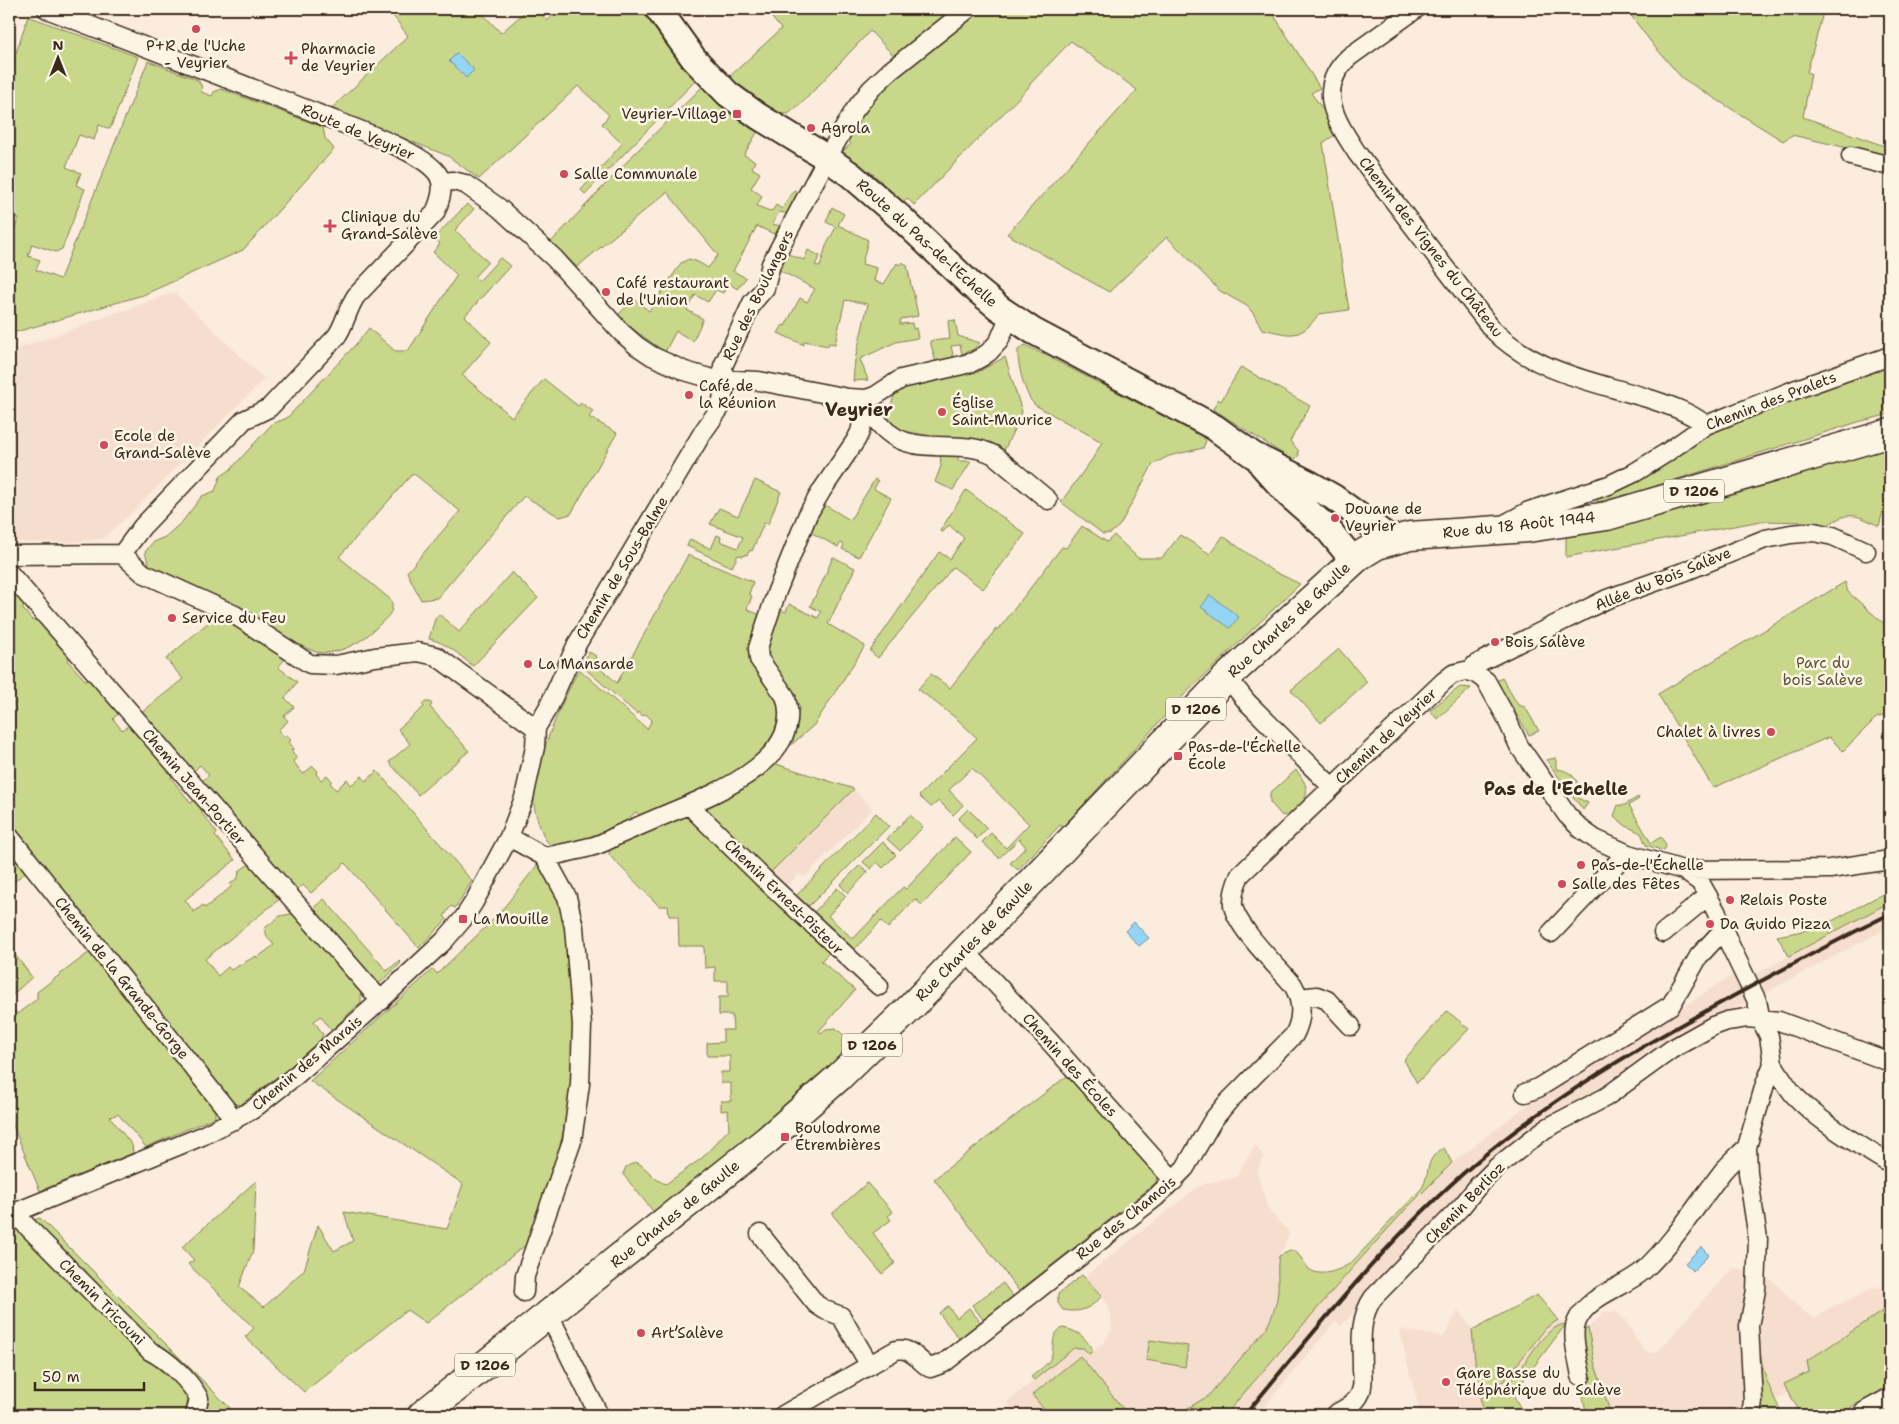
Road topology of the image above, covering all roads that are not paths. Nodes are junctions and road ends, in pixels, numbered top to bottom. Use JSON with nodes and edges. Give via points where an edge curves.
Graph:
{"nodes":[{"id":1,"x":47,"y":9,"type":"edge"},
{"id":2,"x":658,"y":9,"type":"edge"},
{"id":3,"x":968,"y":9,"type":"edge"},
{"id":4,"x":1416,"y":9,"type":"edge"},
{"id":5,"x":1851,"y":156,"type":"dead end"},
{"id":6,"x":827,"y":158,"type":"junction"},
{"id":7,"x":1890,"y":166,"type":"edge"},
{"id":8,"x":441,"y":182,"type":"junction"},
{"id":9,"x":1010,"y":315,"type":"junction"},
{"id":10,"x":1890,"y":356,"type":"edge"},
{"id":11,"x":724,"y":379,"type":"junction"},
{"id":12,"x":875,"y":396,"type":"junction"},
{"id":13,"x":856,"y":400,"type":"junction"},
{"id":14,"x":868,"y":417,"type":"junction"},
{"id":15,"x":1706,"y":424,"type":"junction"},
{"id":16,"x":1890,"y":433,"type":"edge"},
{"id":17,"x":1253,"y":455,"type":"junction"},
{"id":18,"x":1048,"y":500,"type":"dead end"},
{"id":19,"x":1493,"y":530,"type":"junction"},
{"id":20,"x":1385,"y":542,"type":"junction"},
{"id":21,"x":1866,"y":551,"type":"dead end"},
{"id":22,"x":122,"y":554,"type":"junction"},
{"id":23,"x":9,"y":555,"type":"edge"},
{"id":24,"x":1354,"y":560,"type":"junction"},
{"id":25,"x":9,"y":572,"type":"edge"},
{"id":26,"x":1470,"y":672,"type":"junction"},
{"id":27,"x":1227,"y":677,"type":"junction"},
{"id":28,"x":536,"y":728,"type":"junction"},
{"id":29,"x":1332,"y":787,"type":"junction"},
{"id":30,"x":692,"y":804,"type":"junction"},
{"id":31,"x":9,"y":836,"type":"edge"},
{"id":32,"x":508,"y":837,"type":"junction"},
{"id":33,"x":1618,"y":849,"type":"junction"},
{"id":34,"x":545,"y":857,"type":"junction"},
{"id":35,"x":1890,"y":860,"type":"edge"},
{"id":36,"x":1683,"y":870,"type":"junction"},
{"id":37,"x":1708,"y":896,"type":"junction"},
{"id":38,"x":1724,"y":929,"type":"junction"},
{"id":39,"x":1552,"y":933,"type":"dead end"},
{"id":40,"x":1663,"y":933,"type":"dead end"},
{"id":41,"x":965,"y":951,"type":"junction"},
{"id":42,"x":879,"y":986,"type":"dead end"},
{"id":43,"x":1299,"y":998,"type":"junction"},
{"id":44,"x":381,"y":1001,"type":"junction"},
{"id":45,"x":1761,"y":1020,"type":"junction"},
{"id":46,"x":1351,"y":1026,"type":"dead end"},
{"id":47,"x":1888,"y":1056,"type":"edge"},
{"id":48,"x":1773,"y":1064,"type":"junction"},
{"id":49,"x":1525,"y":1093,"type":"dead end"},
{"id":50,"x":235,"y":1120,"type":"junction"},
{"id":51,"x":1747,"y":1147,"type":"junction"},
{"id":52,"x":1890,"y":1164,"type":"edge"},
{"id":53,"x":1174,"y":1181,"type":"junction"},
{"id":54,"x":11,"y":1214,"type":"edge"},
{"id":55,"x":760,"y":1234,"type":"dead end"},
{"id":56,"x":524,"y":1292,"type":"dead end"},
{"id":57,"x":549,"y":1315,"type":"junction"},
{"id":58,"x":869,"y":1364,"type":"junction"},
{"id":59,"x":1581,"y":1376,"type":"dead end"},
{"id":60,"x":1890,"y":1403,"type":"edge"},
{"id":61,"x":194,"y":1415,"type":"edge"},
{"id":62,"x":422,"y":1415,"type":"edge"},
{"id":63,"x":600,"y":1415,"type":"edge"},
{"id":64,"x":783,"y":1415,"type":"edge"},
{"id":65,"x":1334,"y":1415,"type":"edge"},
{"id":66,"x":1751,"y":1415,"type":"edge"},
{"id":67,"x":1868,"y":1415,"type":"edge"}],
"edges":[{"from":1,"to":8,"type":"street","name":"Route de Veyrier","via":[[403,149],[426,162]]},
{"from":2,"to":6,"type":"main road","name":"Route du Pas-de-l'Echelle","via":[[694,59],[728,94]]},
{"from":3,"to":6,"type":"street","name":"Rue des Boulangers","via":[[871,89],[854,111]]},
{"from":4,"to":15,"type":"street","name":"Chemin des Vignes du Château","via":[[1349,57],[1335,78],[1332,110],[1357,153],[1492,329],[1521,354],[1554,371],[1672,406]]},
{"from":5,"to":7,"type":"street"},
{"from":6,"to":9,"type":"main road","name":"Route du Pas-de-l'Echelle","via":[[883,202],[971,285]]},
{"from":6,"to":11,"type":"street","name":"Rue des Boulangers","via":[[771,264],[765,288],[752,303],[725,360]]},
{"from":8,"to":11,"type":"street","via":[[465,184],[498,207],[554,258],[637,346],[685,371]]},
{"from":8,"to":22,"type":"street","via":[[440,199],[434,213],[356,296],[336,337],[268,408],[244,420],[142,527]]},
{"from":9,"to":12,"type":"street","via":[[999,341],[982,357],[901,379]]},
{"from":9,"to":17,"type":"main road","name":"Route du Pas-de-l'Echelle","via":[[1033,331],[1214,427]]},
{"from":10,"to":15,"type":"street","name":"Chemin des Pralets"},
{"from":11,"to":13,"type":"street","via":[[759,381]]},
{"from":11,"to":28,"type":"street","name":"Chemin de Sous-Balme","via":[[720,408],[585,628],[550,706]]},
{"from":12,"to":13,"type":"street"},
{"from":12,"to":14,"type":"street"},
{"from":13,"to":14,"type":"street","via":[[857,409]]},
{"from":14,"to":18,"type":"street","via":[[890,434],[911,443],[968,447],[994,455]]},
{"from":14,"to":30,"type":"street","via":[[808,514],[758,648],[759,659],[787,702],[787,722],[781,740],[753,771],[738,782]]},
{"from":15,"to":19,"type":"street","name":"Chemin des Pralets","via":[[1634,473],[1609,485],[1529,511]]},
{"from":16,"to":19,"type":"main road","name":"Rue du 18 Août 1944","number":"D 1206","via":[[1607,516]]},
{"from":17,"to":20,"type":"main road","name":"Route du Pas-de-l'Echelle","via":[[1333,497]]},
{"from":17,"to":24,"type":"main road","name":"Route du Pas-de-l'Echelle","via":[[1289,495],[1326,527]]},
{"from":19,"to":20,"type":"main road","name":"Rue du 18 Août 1944","number":"D 1206","via":[[1419,535]]},
{"from":20,"to":24,"type":"main road","name":"Rue Charles de Gaulle","number":"D 1206"},
{"from":21,"to":26,"type":"street","name":"Allée du Bois Salève","via":[[1821,533],[1803,532],[1766,538],[1607,599],[1484,660]]},
{"from":22,"to":23,"type":"street"},
{"from":22,"to":28,"type":"street","via":[[143,573],[235,615],[310,664],[336,665],[407,652],[427,653],[444,659]]},
{"from":24,"to":27,"type":"main road","name":"Rue Charles de Gaulle","number":"D 1206"},
{"from":25,"to":44,"type":"street","name":"Chemin Jean-Portier"},
{"from":26,"to":29,"type":"street","name":"Chemin de Veyrier","via":[[1448,677]]},
{"from":26,"to":33,"type":"street","via":[[1486,681],[1520,746],[1567,814],[1586,833]]},
{"from":27,"to":29,"type":"street","name":"Chemin de Veyrier","via":[[1247,702]]},
{"from":27,"to":41,"type":"main road","name":"Rue Charles de Gaulle","number":"D 1206"},
{"from":28,"to":32,"type":"street","name":"Chemin de Sous-Balme","via":[[536,747],[524,798]]},
{"from":29,"to":43,"type":"street","via":[[1240,875],[1233,898],[1239,920],[1293,985]]},
{"from":30,"to":34,"type":"street","via":[[591,847]]},
{"from":30,"to":42,"type":"street","name":"Chemin Ernest-Pisteur","via":[[696,812],[763,878]]},
{"from":31,"to":50,"type":"street","name":"Chemin de la Grande-Gorge"},
{"from":32,"to":34,"type":"street"},
{"from":32,"to":44,"type":"street","name":"Chemin des Marais","via":[[463,919]]},
{"from":33,"to":36,"type":"street"},
{"from":33,"to":39,"type":"street","via":[[1617,862]]},
{"from":34,"to":56,"type":"street","via":[[567,896],[574,927],[582,1011],[581,1075],[572,1141],[528,1270]]},
{"from":35,"to":36,"type":"street","via":[[1830,869]]},
{"from":36,"to":37,"type":"street","via":[[1700,882]]},
{"from":37,"to":38,"type":"street"},
{"from":37,"to":40,"type":"street"},
{"from":38,"to":45,"type":"street","via":[[1757,1000]]},
{"from":38,"to":49,"type":"street","via":[[1699,956],[1671,1005]]},
{"from":41,"to":53,"type":"street","name":"Chemin des Écoles"},
{"from":41,"to":57,"type":"main road","name":"Rue Charles de Gaulle","number":"D 1206","via":[[800,1112]]},
{"from":43,"to":46,"type":"street","via":[[1317,996],[1327,1000]]},
{"from":43,"to":53,"type":"street","name":"Rue des Chamois","via":[[1301,1013],[1294,1035],[1213,1120],[1193,1156]]},
{"from":44,"to":50,"type":"street","name":"Chemin des Marais","via":[[279,1090]]},
{"from":45,"to":47,"type":"street","name":"Chemin Berlioz","via":[[1790,1024],[1843,1046]]},
{"from":45,"to":48,"type":"street","via":[[1769,1036]]},
{"from":45,"to":65,"type":"street","name":"Chemin Berlioz","via":[[1727,1021],[1696,1034],[1606,1097],[1544,1129],[1497,1167],[1373,1298],[1365,1312],[1362,1328],[1361,1391],[1355,1401]]},
{"from":48,"to":51,"type":"street"},
{"from":48,"to":52,"type":"street","via":[[1795,1096],[1807,1107]]},
{"from":50,"to":54,"type":"street","name":"Chemin des Marais"},
{"from":51,"to":59,"type":"street","via":[[1724,1170],[1686,1223],[1644,1270],[1602,1295],[1579,1319],[1575,1336]]},
{"from":51,"to":66,"type":"street","via":[[1758,1239],[1756,1290],[1749,1326]]},
{"from":53,"to":58,"type":"street","name":"Rue des Chamois","via":[[944,1363],[930,1368],[911,1352],[901,1349]]},
{"from":54,"to":61,"type":"street","name":"Chemin Tricouni","via":[[193,1389],[199,1398]]},
{"from":55,"to":58,"type":"street","via":[[816,1304],[841,1316]]},
{"from":57,"to":62,"type":"main road","number":"D 1206"},
{"from":57,"to":63,"type":"street"},
{"from":58,"to":64,"type":"street"},
{"from":60,"to":67,"type":"main road"}]}
